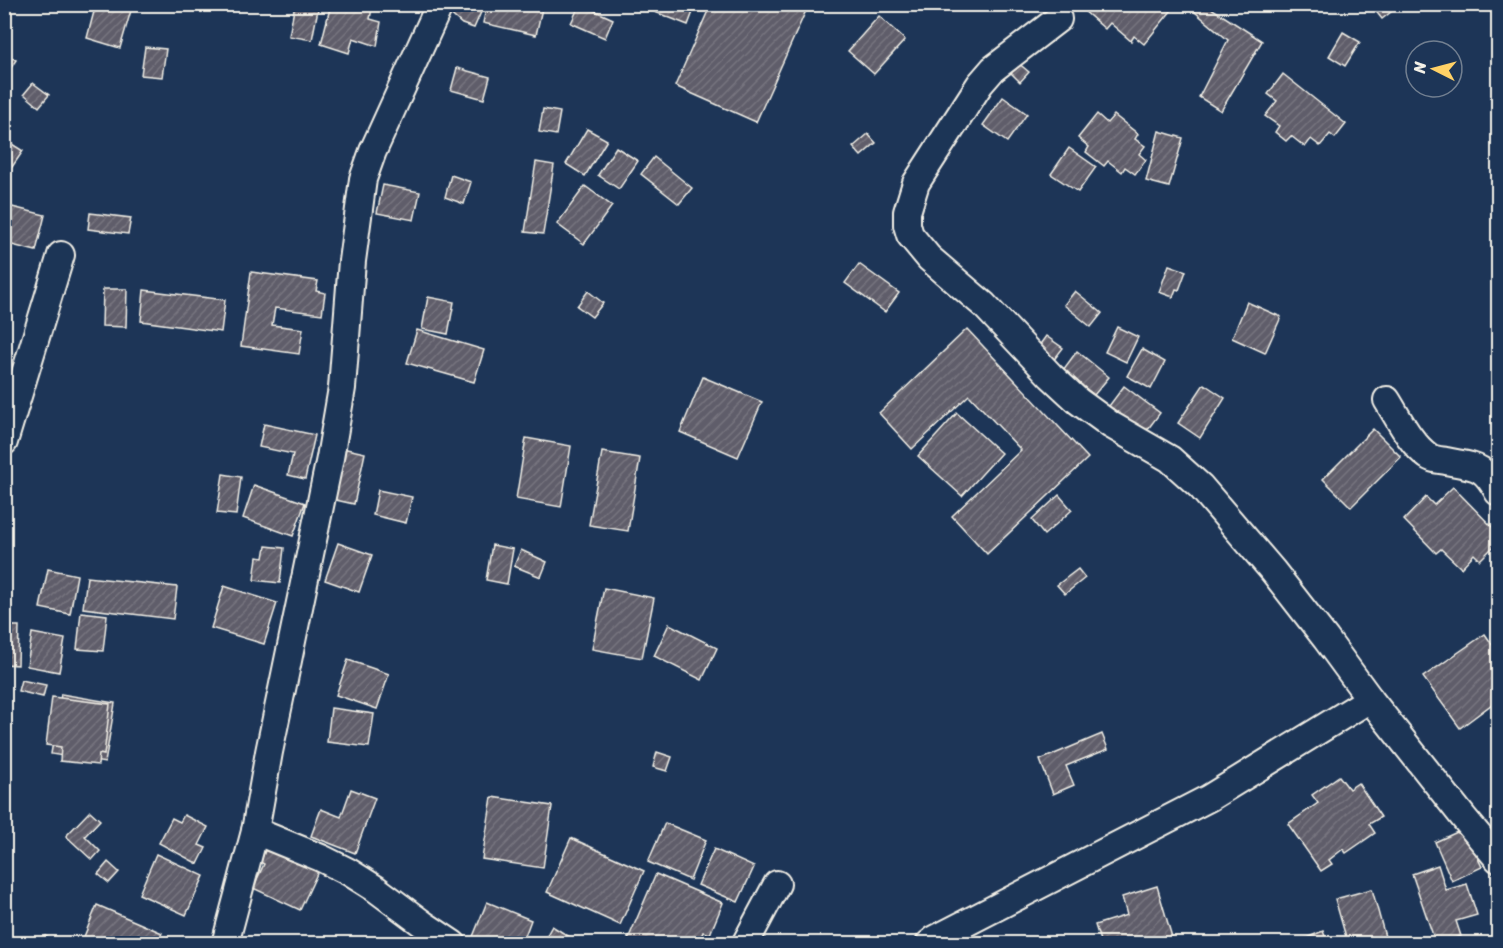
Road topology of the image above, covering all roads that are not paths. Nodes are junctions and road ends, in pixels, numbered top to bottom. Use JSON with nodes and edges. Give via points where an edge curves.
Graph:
{"nodes":[{"id":1,"x":440,"y":4,"type":"edge"},
{"id":2,"x":1058,"y":20,"type":"dead end"},
{"id":3,"x":61,"y":255,"type":"dead end"},
{"id":4,"x":1387,"y":400,"type":"dead end"},
{"id":5,"x":4,"y":442,"type":"edge"},
{"id":6,"x":1498,"y":492,"type":"edge"},
{"id":7,"x":1370,"y":699,"type":"junction"},
{"id":8,"x":255,"y":831,"type":"junction"},
{"id":9,"x":1498,"y":859,"type":"edge"},
{"id":10,"x":777,"y":884,"type":"dead end"},
{"id":11,"x":225,"y":944,"type":"edge"},
{"id":12,"x":453,"y":944,"type":"edge"},
{"id":13,"x":745,"y":944,"type":"edge"},
{"id":14,"x":929,"y":944,"type":"edge"}],
"edges":[{"from":1,"to":8,"type":"street","via":[[363,179],[342,388]]},
{"from":2,"to":7,"type":"street","via":[[993,69],[980,84],[916,183],[908,212],[910,235],[929,258],[984,305],[1078,401],[1170,459],[1201,487],[1273,572]]},
{"from":3,"to":5,"type":"street"},
{"from":4,"to":6,"type":"street","via":[[1423,452],[1431,458],[1481,469]]},
{"from":7,"to":9,"type":"street"},
{"from":7,"to":14,"type":"street","via":[[1209,798]]},
{"from":8,"to":11,"type":"street"},
{"from":8,"to":12,"type":"street","via":[[349,872]]},
{"from":10,"to":13,"type":"street"}]}
